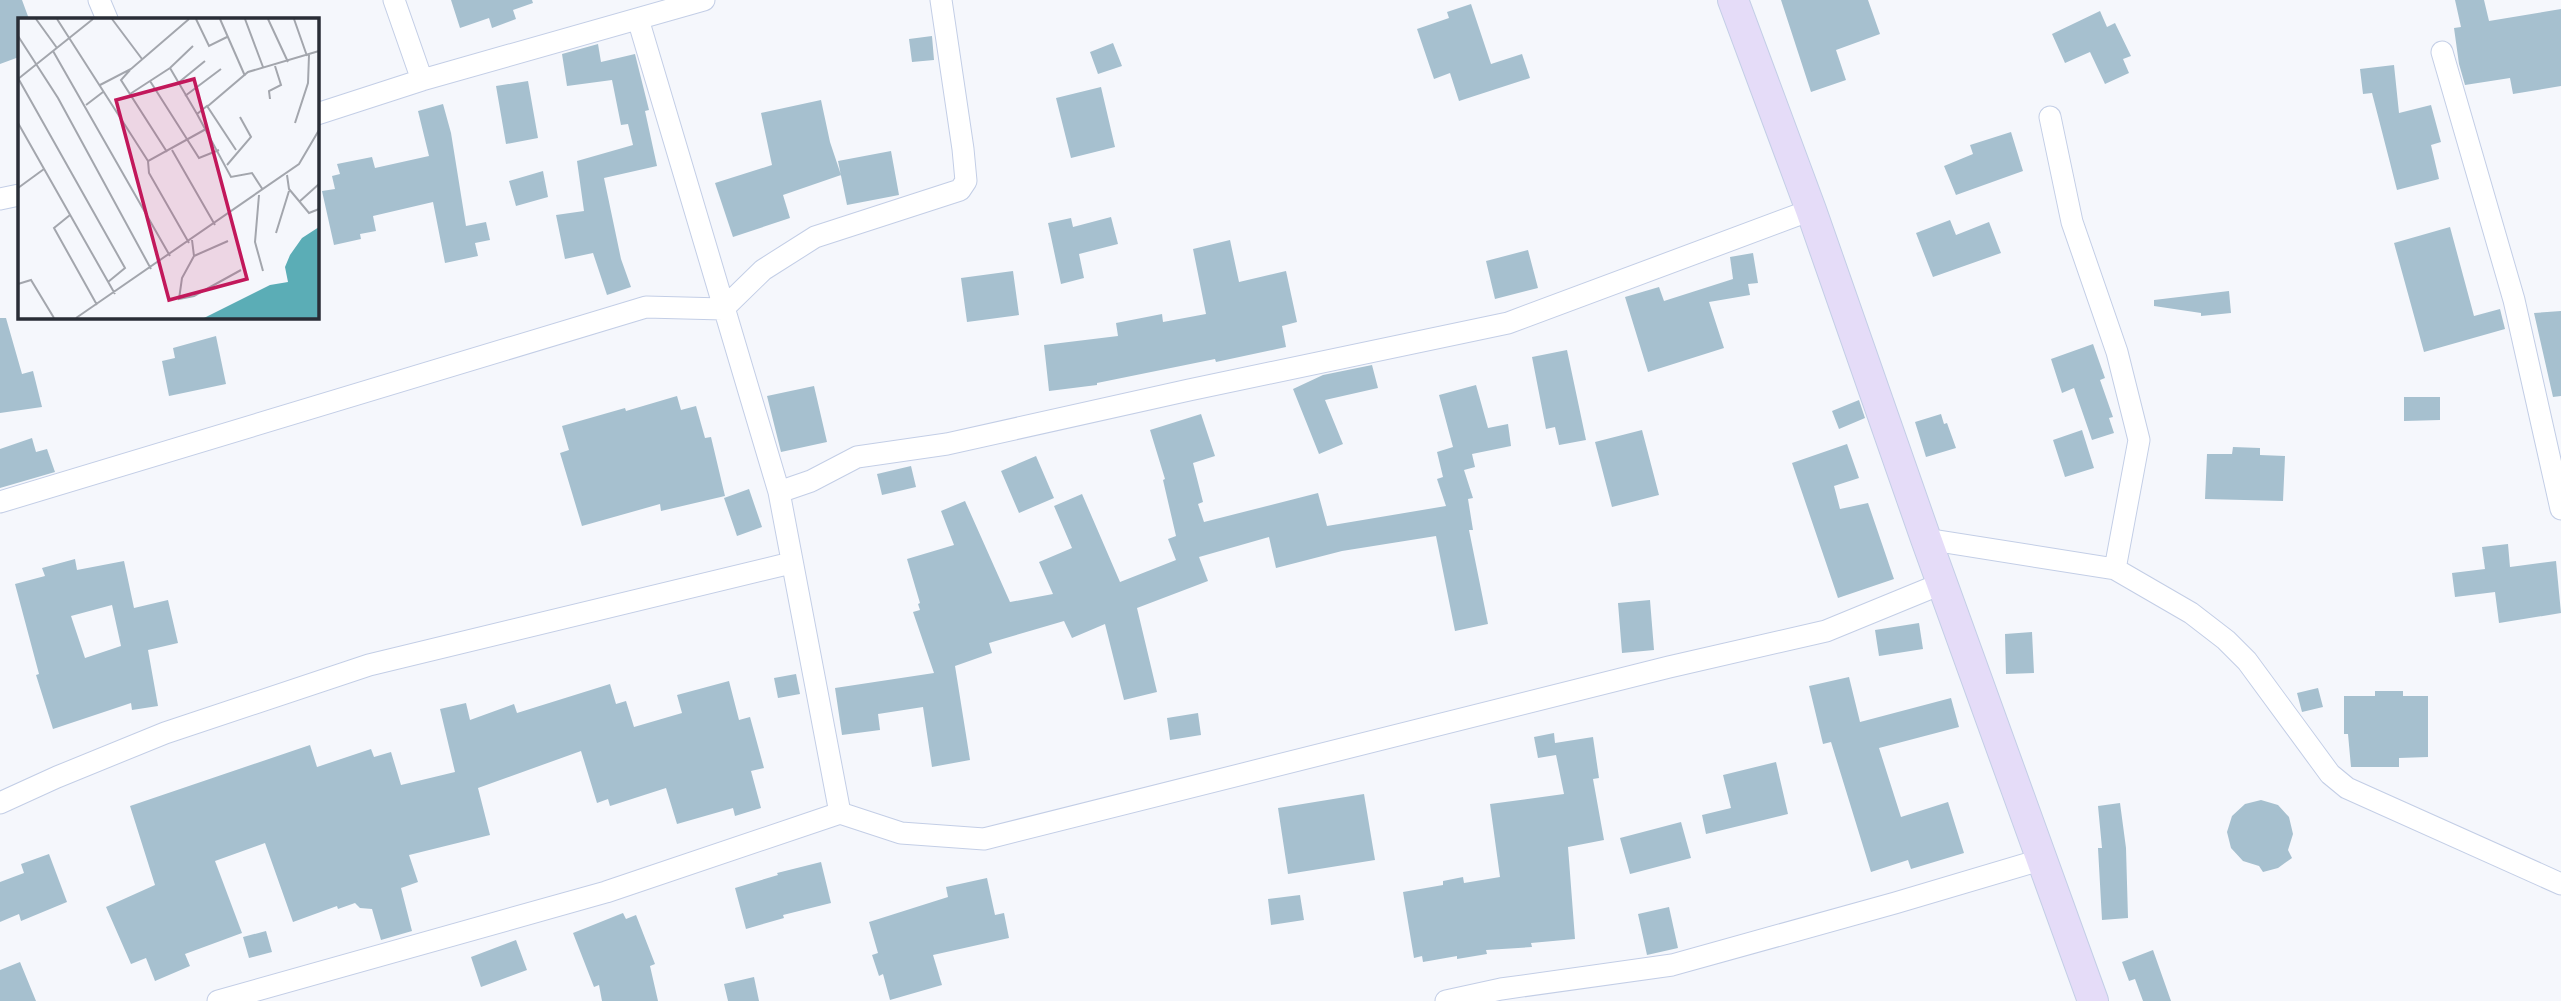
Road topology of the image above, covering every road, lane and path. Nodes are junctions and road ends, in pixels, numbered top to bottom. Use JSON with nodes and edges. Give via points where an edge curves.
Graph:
{"nodes":[{"id":1,"x":99,"y":0,"type":"edge"},
{"id":2,"x":394,"y":0,"type":"edge"},
{"id":3,"x":704,"y":0,"type":"edge"},
{"id":4,"x":941,"y":0,"type":"edge"},
{"id":5,"x":1733,"y":0,"type":"edge"},
{"id":6,"x":107,"y":18,"type":"edge"},
{"id":7,"x":638,"y":19,"type":"junction"},
{"id":8,"x":2442,"y":52,"type":"dead end"},
{"id":9,"x":422,"y":80,"type":"junction"},
{"id":10,"x":318,"y":114,"type":"edge"},
{"id":11,"x":2050,"y":117,"type":"dead end"},
{"id":12,"x":18,"y":195,"type":"edge"},
{"id":13,"x":0,"y":199,"type":"edge"},
{"id":14,"x":1811,"y":210,"type":"junction"},
{"id":15,"x":723,"y":309,"type":"junction"},
{"id":16,"x":779,"y":492,"type":"junction"},
{"id":17,"x":0,"y":502,"type":"edge"},
{"id":18,"x":2561,"y":509,"type":"edge"},
{"id":19,"x":1926,"y":538,"type":"junction"},
{"id":20,"x":790,"y":563,"type":"junction"},
{"id":21,"x":2115,"y":569,"type":"junction"},
{"id":22,"x":1943,"y":583,"type":"junction"},
{"id":23,"x":0,"y":803,"type":"edge"},
{"id":24,"x":840,"y":813,"type":"junction"},
{"id":25,"x":2043,"y":859,"type":"junction"},
{"id":26,"x":2561,"y":884,"type":"edge"},
{"id":27,"x":218,"y":1001,"type":"edge"},
{"id":28,"x":1446,"y":1001,"type":"edge"},
{"id":29,"x":2093,"y":1001,"type":"edge"}],
"edges":[{"from":1,"to":6,"type":"street"},
{"from":2,"to":9,"type":"street"},
{"from":3,"to":7,"type":"street"},
{"from":4,"to":15,"type":"street","via":[[963,149],[966,181],[960,190],[815,237],[763,270]]},
{"from":5,"to":14,"type":"street"},
{"from":7,"to":9,"type":"street"},
{"from":7,"to":15,"type":"street"},
{"from":8,"to":18,"type":"street","via":[[2514,300]]},
{"from":9,"to":10,"type":"street"},
{"from":11,"to":21,"type":"street","via":[[2072,222],[2117,352],[2139,440]]},
{"from":12,"to":13,"type":"street"},
{"from":14,"to":16,"type":"street","via":[[1508,323],[947,444],[857,457]]},
{"from":14,"to":19,"type":"street"},
{"from":15,"to":16,"type":"street"},
{"from":15,"to":17,"type":"street","via":[[646,307]]},
{"from":16,"to":20,"type":"street"},
{"from":19,"to":21,"type":"street"},
{"from":19,"to":22,"type":"street"},
{"from":20,"to":23,"type":"street","via":[[369,665],[164,733]]},
{"from":20,"to":24,"type":"street"},
{"from":21,"to":26,"type":"street","via":[[2226,639],[2330,774],[2347,788]]},
{"from":22,"to":24,"type":"street","via":[[1826,631],[984,839],[901,833]]},
{"from":22,"to":25,"type":"street"},
{"from":24,"to":27,"type":"street","via":[[606,892]]},
{"from":25,"to":28,"type":"street","via":[[1672,965]]},
{"from":25,"to":29,"type":"street"}]}
